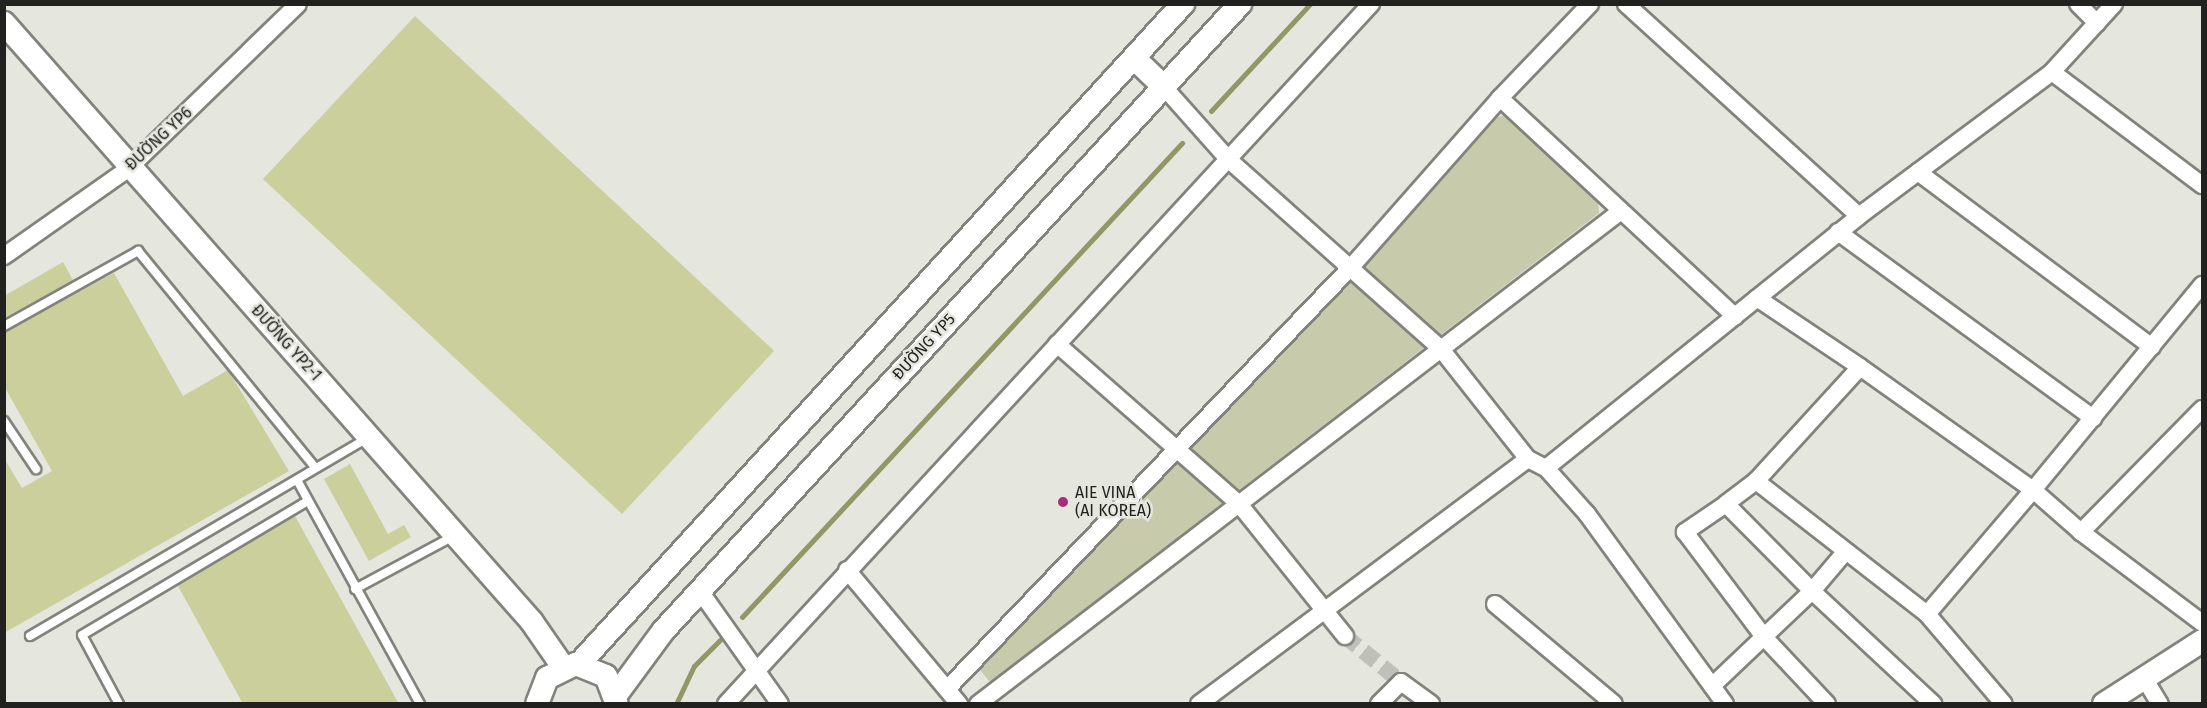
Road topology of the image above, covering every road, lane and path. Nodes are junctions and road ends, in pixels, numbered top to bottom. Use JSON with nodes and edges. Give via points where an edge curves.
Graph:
{"nodes":[{"id":1,"x":298,"y":4,"type":"edge"},
{"id":2,"x":1184,"y":4,"type":"edge"},
{"id":3,"x":1240,"y":4,"type":"edge"},
{"id":4,"x":1371,"y":4,"type":"edge"},
{"id":5,"x":1590,"y":4,"type":"edge"},
{"id":6,"x":1626,"y":4,"type":"edge"},
{"id":7,"x":2078,"y":4,"type":"edge"},
{"id":8,"x":2114,"y":4,"type":"edge"},
{"id":9,"x":2097,"y":22,"type":"junction"},
{"id":10,"x":4,"y":23,"type":"edge"},
{"id":11,"x":1134,"y":58,"type":"junction"},
{"id":12,"x":2052,"y":72,"type":"junction"},
{"id":13,"x":1163,"y":86,"type":"junction"},
{"id":14,"x":1500,"y":98,"type":"junction"},
{"id":15,"x":1228,"y":159,"type":"junction"},
{"id":16,"x":129,"y":168,"type":"junction"},
{"id":17,"x":1917,"y":172,"type":"junction"},
{"id":18,"x":2202,"y":185,"type":"edge"},
{"id":19,"x":1621,"y":211,"type":"junction"},
{"id":20,"x":1859,"y":216,"type":"junction"},
{"id":21,"x":1839,"y":232,"type":"junction"},
{"id":22,"x":4,"y":256,"type":"edge"},
{"id":23,"x":1352,"y":266,"type":"junction"},
{"id":24,"x":2202,"y":285,"type":"edge"},
{"id":25,"x":1757,"y":298,"type":"junction"},
{"id":26,"x":1735,"y":316,"type":"junction"},
{"id":27,"x":4,"y":326,"type":"edge"},
{"id":28,"x":1057,"y":344,"type":"junction"},
{"id":29,"x":2151,"y":347,"type":"junction"},
{"id":30,"x":1441,"y":349,"type":"junction"},
{"id":31,"x":1860,"y":367,"type":"junction"},
{"id":32,"x":2202,"y":409,"type":"edge"},
{"id":33,"x":2093,"y":418,"type":"junction"},
{"id":34,"x":4,"y":422,"type":"edge"},
{"id":35,"x":369,"y":437,"type":"junction"},
{"id":36,"x":1176,"y":445,"type":"junction"},
{"id":37,"x":1528,"y":459,"type":"junction"},
{"id":38,"x":315,"y":467,"type":"junction"},
{"id":39,"x":1546,"y":468,"type":"junction"},
{"id":40,"x":36,"y":469,"type":"dead end"},
{"id":41,"x":297,"y":480,"type":"junction"},
{"id":42,"x":1756,"y":481,"type":"junction"},
{"id":43,"x":2033,"y":490,"type":"junction"},
{"id":44,"x":308,"y":501,"type":"junction"},
{"id":45,"x":1726,"y":504,"type":"junction"},
{"id":46,"x":1240,"y":505,"type":"junction"},
{"id":47,"x":2081,"y":532,"type":"junction"},
{"id":48,"x":454,"y":536,"type":"junction"},
{"id":49,"x":1846,"y":551,"type":"junction"},
{"id":50,"x":847,"y":570,"type":"junction"},
{"id":51,"x":355,"y":589,"type":"junction"},
{"id":52,"x":700,"y":591,"type":"junction"},
{"id":53,"x":1812,"y":591,"type":"junction"},
{"id":54,"x":1495,"y":604,"type":"dead end"},
{"id":55,"x":1322,"y":608,"type":"junction"},
{"id":56,"x":1927,"y":614,"type":"junction"},
{"id":57,"x":2202,"y":624,"type":"edge"},
{"id":58,"x":30,"y":636,"type":"dead end"},
{"id":59,"x":1346,"y":636,"type":"tunnel mouth"},
{"id":60,"x":1764,"y":637,"type":"junction"},
{"id":61,"x":2202,"y":640,"type":"edge"},
{"id":62,"x":571,"y":666,"type":"junction"},
{"id":63,"x":757,"y":667,"type":"junction"},
{"id":64,"x":2146,"y":681,"type":"junction"},
{"id":65,"x":1712,"y":686,"type":"junction"},
{"id":66,"x":948,"y":688,"type":"junction"},
{"id":67,"x":616,"y":700,"type":"edge"},
{"id":68,"x":119,"y":704,"type":"edge"},
{"id":69,"x":420,"y":704,"type":"edge"},
{"id":70,"x":537,"y":704,"type":"edge"},
{"id":71,"x":726,"y":704,"type":"edge"},
{"id":72,"x":780,"y":704,"type":"edge"},
{"id":73,"x":959,"y":704,"type":"edge"},
{"id":74,"x":978,"y":704,"type":"edge"},
{"id":75,"x":1199,"y":704,"type":"edge"},
{"id":76,"x":1379,"y":704,"type":"edge"},
{"id":77,"x":1431,"y":704,"type":"edge"},
{"id":78,"x":1614,"y":704,"type":"edge"},
{"id":79,"x":1725,"y":704,"type":"edge"},
{"id":80,"x":1827,"y":704,"type":"edge"},
{"id":81,"x":1933,"y":704,"type":"edge"},
{"id":82,"x":2004,"y":704,"type":"edge"},
{"id":83,"x":2104,"y":704,"type":"edge"},
{"id":84,"x":2160,"y":704,"type":"edge"}],
"edges":[{"from":1,"to":16,"type":"street","name":"ĐƯỜNG YP6"},
{"from":2,"to":11,"type":"main road"},
{"from":3,"to":13,"type":"main road","name":"ĐƯỜNG YP5"},
{"from":4,"to":15,"type":"street"},
{"from":5,"to":14,"type":"street"},
{"from":6,"to":20,"type":"street"},
{"from":7,"to":9,"type":"street"},
{"from":8,"to":9,"type":"street"},
{"from":9,"to":12,"type":"street"},
{"from":10,"to":16,"type":"main road","name":"ĐƯỜNG YP2-1"},
{"from":11,"to":13,"type":"main road"},
{"from":11,"to":62,"type":"main road"},
{"from":12,"to":17,"type":"street"},
{"from":12,"to":18,"type":"street"},
{"from":13,"to":15,"type":"street"},
{"from":13,"to":52,"type":"main road","name":"ĐƯỜNG YP5"},
{"from":14,"to":19,"type":"street"},
{"from":14,"to":23,"type":"street"},
{"from":15,"to":23,"type":"street"},
{"from":15,"to":28,"type":"street"},
{"from":16,"to":22,"type":"street","name":"ĐƯỜNG YP6"},
{"from":16,"to":35,"type":"main road","name":"ĐƯỜNG YP2-1"},
{"from":17,"to":20,"type":"street"},
{"from":17,"to":29,"type":"street"},
{"from":19,"to":26,"type":"street"},
{"from":19,"to":30,"type":"street"},
{"from":20,"to":21,"type":"street"},
{"from":21,"to":25,"type":"street"},
{"from":21,"to":33,"type":"street"},
{"from":23,"to":30,"type":"street"},
{"from":23,"to":36,"type":"street"},
{"from":24,"to":29,"type":"street"},
{"from":25,"to":26,"type":"street"},
{"from":25,"to":31,"type":"street"},
{"from":26,"to":39,"type":"street"},
{"from":27,"to":38,"type":"lane","via":[[138,251]]},
{"from":28,"to":36,"type":"street"},
{"from":28,"to":50,"type":"street"},
{"from":29,"to":33,"type":"street"},
{"from":30,"to":37,"type":"street"},
{"from":30,"to":46,"type":"street"},
{"from":31,"to":42,"type":"street"},
{"from":31,"to":43,"type":"street"},
{"from":32,"to":47,"type":"street"},
{"from":33,"to":43,"type":"street"},
{"from":34,"to":40,"type":"lane"},
{"from":35,"to":38,"type":"lane"},
{"from":35,"to":48,"type":"main road","name":"ĐƯỜNG YP2-1"},
{"from":36,"to":46,"type":"street"},
{"from":36,"to":66,"type":"street"},
{"from":37,"to":39,"type":"street"},
{"from":37,"to":55,"type":"street"},
{"from":38,"to":41,"type":"lane"},
{"from":39,"to":65,"type":"street","via":[[1587,514]]},
{"from":41,"to":44,"type":"lane"},
{"from":41,"to":58,"type":"lane"},
{"from":42,"to":45,"type":"street"},
{"from":42,"to":49,"type":"street"},
{"from":43,"to":47,"type":"street"},
{"from":43,"to":56,"type":"street"},
{"from":44,"to":51,"type":"lane"},
{"from":44,"to":68,"type":"lane","via":[[82,635]]},
{"from":45,"to":53,"type":"street"},
{"from":45,"to":60,"type":"street","via":[[1685,532]]},
{"from":46,"to":55,"type":"street"},
{"from":46,"to":74,"type":"street"},
{"from":47,"to":57,"type":"street"},
{"from":48,"to":51,"type":"lane"},
{"from":48,"to":62,"type":"main road","name":"ĐƯỜNG YP2-1"},
{"from":49,"to":53,"type":"street"},
{"from":49,"to":56,"type":"street"},
{"from":50,"to":63,"type":"street"},
{"from":50,"to":66,"type":"street"},
{"from":51,"to":69,"type":"lane"},
{"from":52,"to":63,"type":"street"},
{"from":52,"to":67,"type":"main road","name":"ĐƯỜNG YP5"},
{"from":53,"to":60,"type":"street"},
{"from":53,"to":81,"type":"street"},
{"from":54,"to":78,"type":"street"},
{"from":55,"to":59,"type":"street"},
{"from":55,"to":75,"type":"street"},
{"from":56,"to":82,"type":"street"},
{"from":60,"to":65,"type":"street"},
{"from":60,"to":80,"type":"street"},
{"from":61,"to":64,"type":"main road"},
{"from":62,"to":67,"type":"main road","via":[[606,676]]},
{"from":62,"to":70,"type":"main road","via":[[543,683]]},
{"from":63,"to":71,"type":"street"},
{"from":63,"to":72,"type":"street"},
{"from":64,"to":83,"type":"main road"},
{"from":64,"to":84,"type":"street"},
{"from":65,"to":79,"type":"street"},
{"from":66,"to":73,"type":"street"},
{"from":76,"to":77,"type":"street","via":[[1401,682]]}]}
